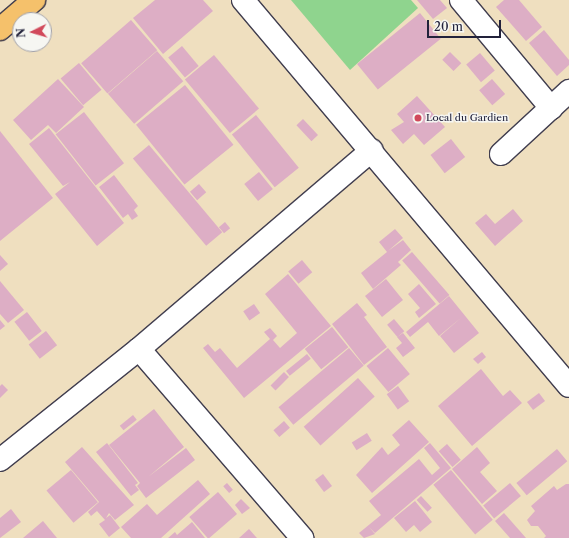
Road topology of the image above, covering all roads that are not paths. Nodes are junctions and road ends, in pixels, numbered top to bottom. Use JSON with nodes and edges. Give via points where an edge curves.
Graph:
{"nodes":[{"id":1,"x":34,"y":0,"type":"edge"},
{"id":2,"x":243,"y":0,"type":"edge"},
{"id":3,"x":461,"y":0,"type":"edge"},
{"id":4,"x":0,"y":29,"type":"edge"},
{"id":5,"x":569,"y":91,"type":"edge"},
{"id":6,"x":551,"y":108,"type":"junction"},
{"id":7,"x":372,"y":150,"type":"junction"},
{"id":8,"x":501,"y":154,"type":"dead end"},
{"id":9,"x":139,"y":349,"type":"junction"},
{"id":10,"x":569,"y":386,"type":"edge"},
{"id":11,"x":0,"y":460,"type":"edge"},
{"id":12,"x":302,"y":538,"type":"edge"}],
"edges":[{"from":1,"to":4,"type":"main road"},
{"from":2,"to":7,"type":"street"},
{"from":3,"to":6,"type":"street"},
{"from":5,"to":6,"type":"street"},
{"from":6,"to":8,"type":"street"},
{"from":7,"to":9,"type":"street"},
{"from":7,"to":10,"type":"street"},
{"from":9,"to":11,"type":"street"},
{"from":9,"to":12,"type":"street"}]}
